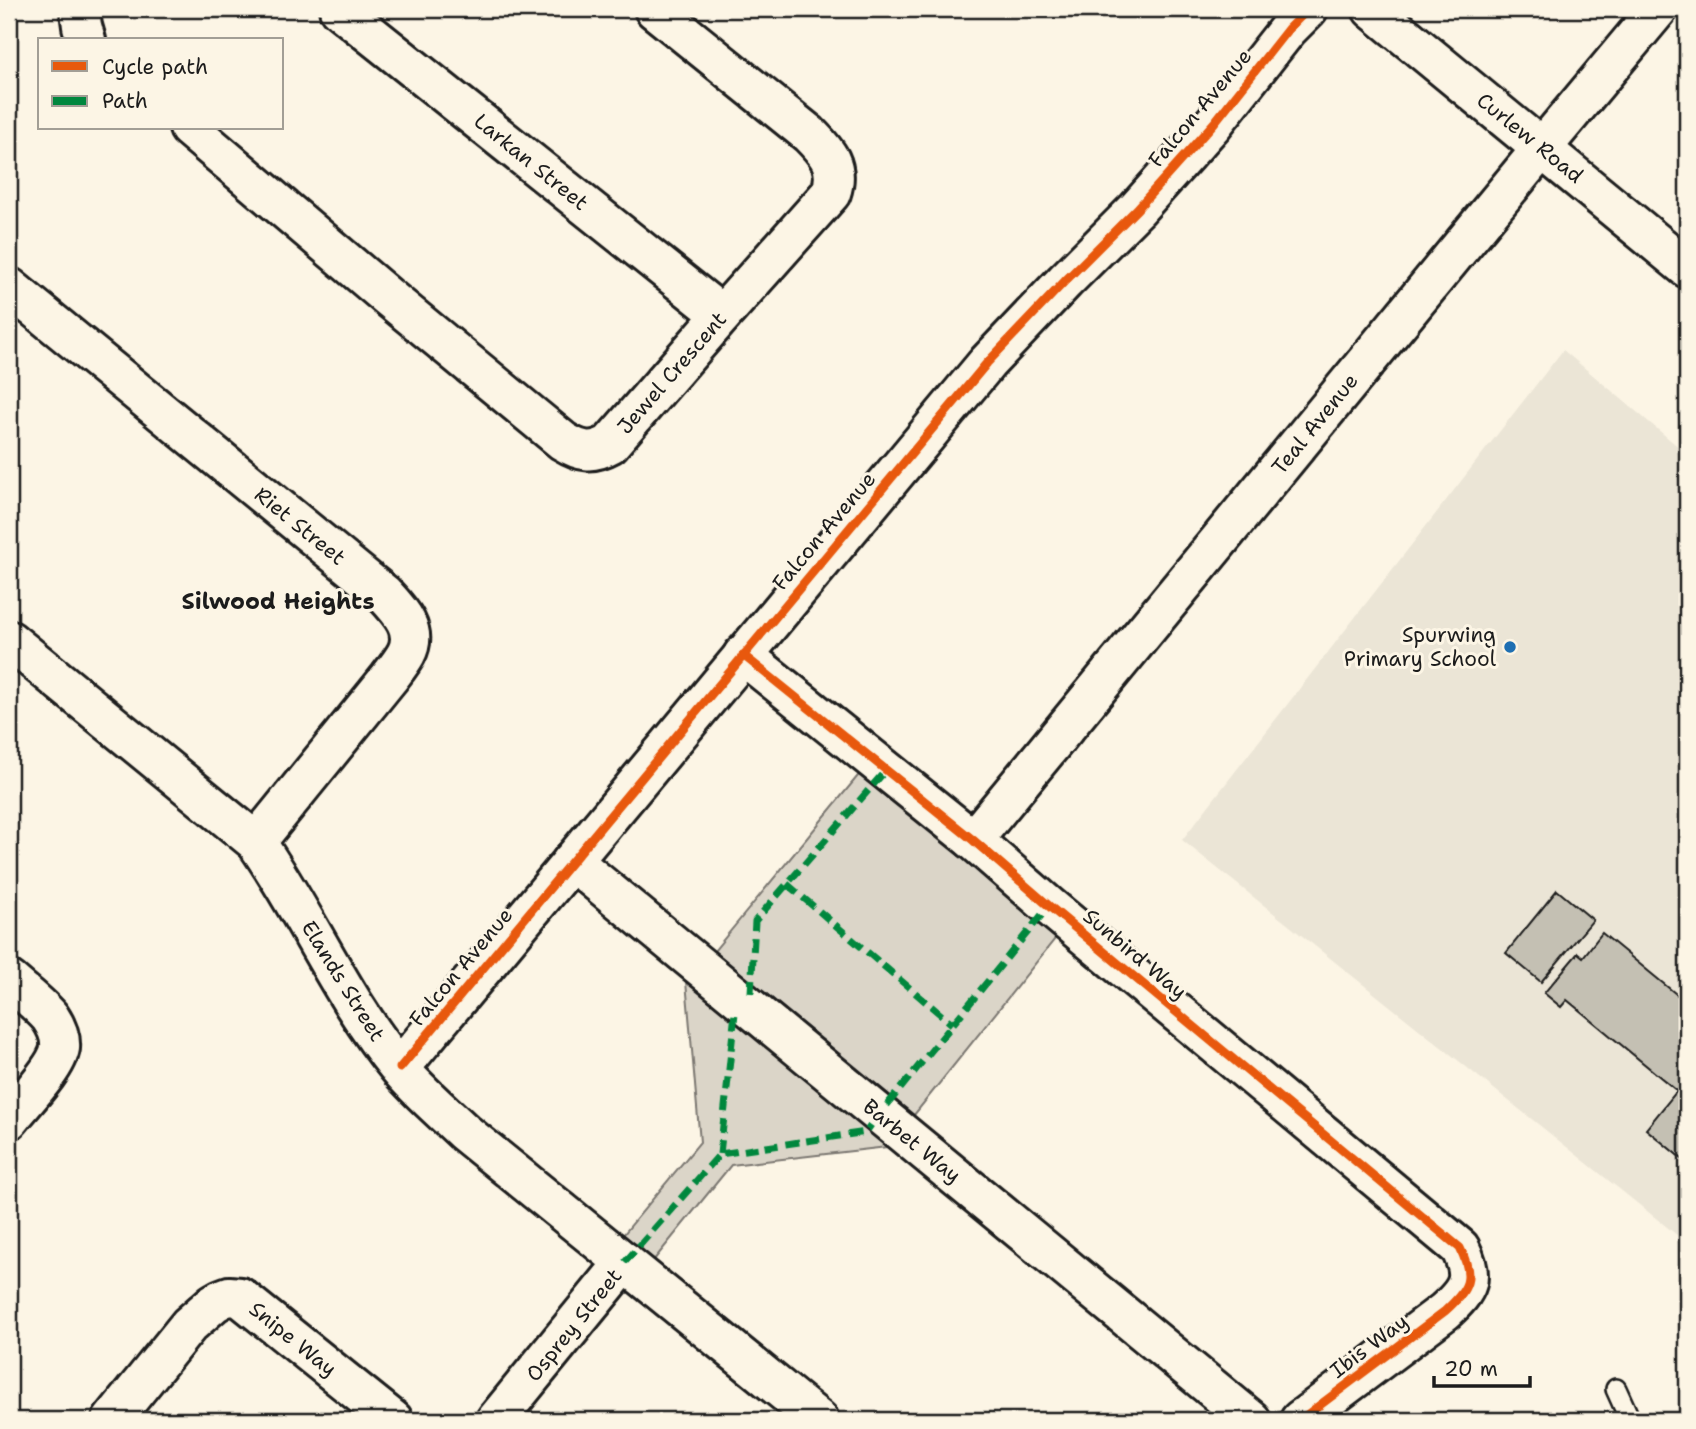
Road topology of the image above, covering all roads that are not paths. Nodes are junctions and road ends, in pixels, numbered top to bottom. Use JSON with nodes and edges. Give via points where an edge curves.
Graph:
{"nodes":[{"id":1,"x":82,"y":9,"type":"edge"},
{"id":2,"x":339,"y":9,"type":"edge"},
{"id":3,"x":654,"y":9,"type":"edge"},
{"id":4,"x":1372,"y":9,"type":"edge"},
{"id":5,"x":1658,"y":9,"type":"edge"},
{"id":6,"x":1298,"y":19,"type":"edge"},
{"id":7,"x":85,"y":38,"type":"edge"},
{"id":8,"x":191,"y":130,"type":"edge"},
{"id":9,"x":1542,"y":148,"type":"junction"},
{"id":10,"x":1687,"y":268,"type":"edge"},
{"id":11,"x":9,"y":287,"type":"edge"},
{"id":12,"x":722,"y":315,"type":"junction"},
{"id":13,"x":9,"y":640,"type":"edge"},
{"id":14,"x":743,"y":655,"type":"junction"},
{"id":15,"x":973,"y":840,"type":"junction"},
{"id":16,"x":256,"y":842,"type":"junction"},
{"id":17,"x":572,"y":861,"type":"junction"},
{"id":18,"x":9,"y":980,"type":"edge"},
{"id":19,"x":400,"y":1068,"type":"junction"},
{"id":20,"x":9,"y":1120,"type":"edge"},
{"id":21,"x":625,"y":1262,"type":"junction"},
{"id":22,"x":1459,"y":1298,"type":"joint"},
{"id":23,"x":1616,"y":1389,"type":"dead end"},
{"id":24,"x":112,"y":1420,"type":"edge"},
{"id":25,"x":393,"y":1420,"type":"edge"},
{"id":26,"x":496,"y":1420,"type":"edge"},
{"id":27,"x":819,"y":1420,"type":"edge"},
{"id":28,"x":1251,"y":1420,"type":"edge"},
{"id":29,"x":1300,"y":1420,"type":"edge"},
{"id":30,"x":1630,"y":1420,"type":"edge"}],
"edges":[{"from":1,"to":7,"type":"street"},
{"from":2,"to":12,"type":"street","name":"Larkan Street"},
{"from":3,"to":12,"type":"street","name":"Jewel Crescent","via":[[809,134],[830,158],[834,171],[831,193]]},
{"from":4,"to":9,"type":"street","name":"Curlew Road"},
{"from":5,"to":9,"type":"street","name":"Teal Avenue"},
{"from":6,"to":14,"type":"street","name":"Falcon Avenue","via":[[1137,209],[987,363]]},
{"from":8,"to":12,"type":"street","name":"Jewel Crescent","via":[[577,450],[598,451],[610,444]]},
{"from":9,"to":10,"type":"street","name":"Curlew Road"},
{"from":9,"to":15,"type":"street","name":"Teal Avenue"},
{"from":11,"to":16,"type":"street","name":"Riet Street","via":[[384,594],[408,626],[411,639],[395,670]]},
{"from":13,"to":16,"type":"street","name":"Elands Street"},
{"from":14,"to":15,"type":"street","name":"Sunbird Way"},
{"from":14,"to":17,"type":"street","name":"Falcon Avenue"},
{"from":15,"to":22,"type":"street","name":"Sunbird Way","via":[[1460,1248],[1469,1272]]},
{"from":16,"to":19,"type":"street","name":"Elands Street","via":[[366,1023]]},
{"from":17,"to":19,"type":"street","name":"Falcon Avenue"},
{"from":17,"to":28,"type":"street","name":"Barbet Way"},
{"from":18,"to":20,"type":"street","via":[[51,1019],[60,1046],[40,1083]]},
{"from":19,"to":21,"type":"street","name":"Elands Street","via":[[464,1132]]},
{"from":21,"to":26,"type":"street","name":"Osprey Street"},
{"from":21,"to":27,"type":"street","name":"Elands Street"},
{"from":22,"to":29,"type":"street","name":"Ibis Way"},
{"from":23,"to":30,"type":"lane"},
{"from":24,"to":25,"type":"street","name":"Snipe Way","via":[[189,1325],[229,1296],[240,1297]]}]}
